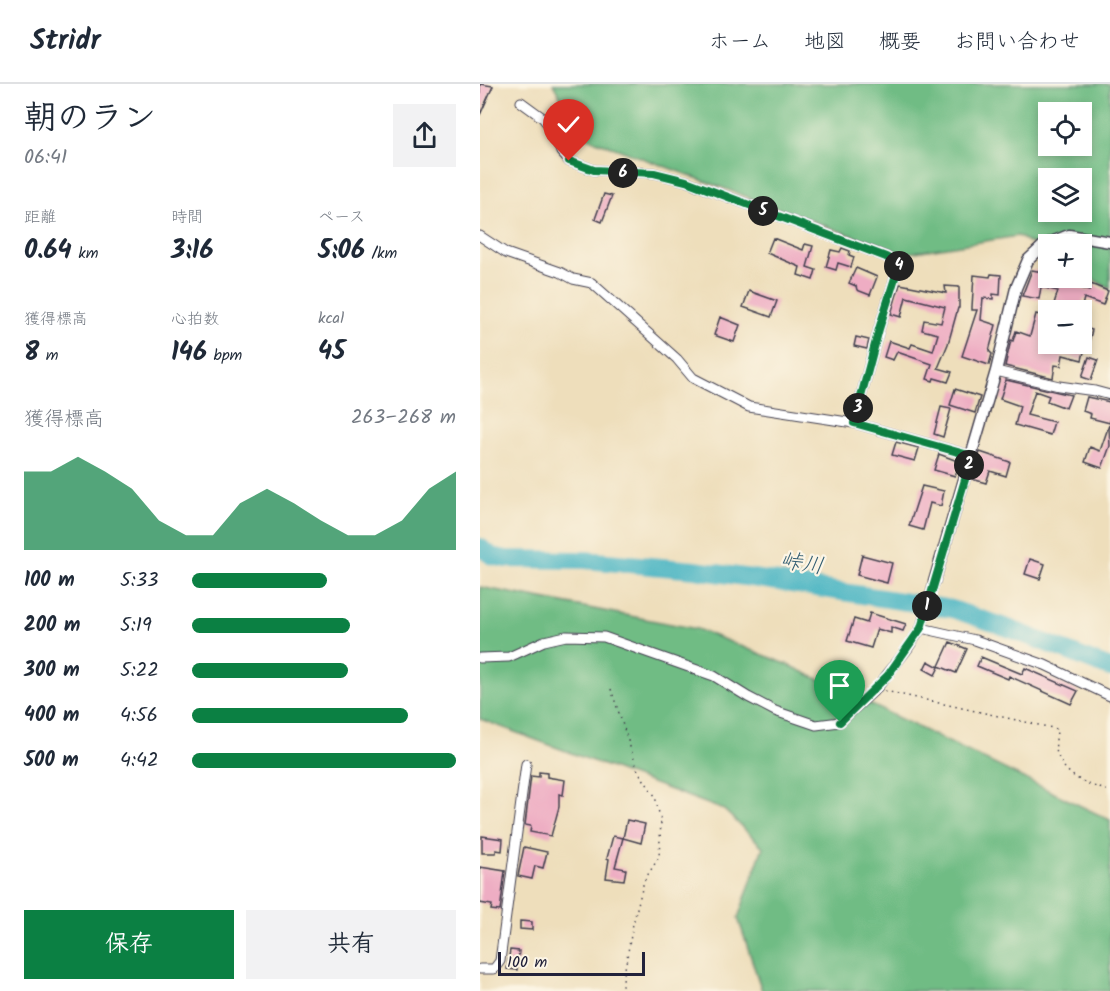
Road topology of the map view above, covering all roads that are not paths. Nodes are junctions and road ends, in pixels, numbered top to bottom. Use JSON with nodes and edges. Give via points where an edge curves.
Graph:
{"nodes":[{"id":1,"x":521,"y":102,"type":"dead end"},
{"id":2,"x":480,"y":236,"type":"edge"},
{"id":3,"x":1110,"y":242,"type":"edge"},
{"id":4,"x":996,"y":371,"type":"junction"},
{"id":5,"x":1110,"y":395,"type":"edge"},
{"id":6,"x":854,"y":423,"type":"junction"},
{"id":7,"x":972,"y":456,"type":"junction"},
{"id":8,"x":934,"y":582,"type":"joint"},
{"id":9,"x":921,"y":628,"type":"junction"},
{"id":10,"x":480,"y":658,"type":"edge"},
{"id":11,"x":1110,"y":696,"type":"edge"},
{"id":12,"x":526,"y":764,"type":"dead end"},
{"id":13,"x":480,"y":969,"type":"edge"}],
"edges":[{"from":1,"to":6,"type":"street","via":[[543,118],[569,161],[594,170],[654,173],[686,181],[899,265]]},
{"from":2,"to":6,"type":"street","via":[[506,253],[592,283],[693,378],[711,389],[749,407]]},
{"from":3,"to":4,"type":"street","via":[[1069,236],[1044,245],[1028,260],[1016,288]]},
{"from":4,"to":5,"type":"street"},
{"from":4,"to":7,"type":"street"},
{"from":6,"to":7,"type":"street"},
{"from":7,"to":8,"type":"street"},
{"from":8,"to":9,"type":"street"},
{"from":9,"to":10,"type":"street","via":[[876,689],[840,722],[816,725],[775,711],[714,676],[604,637],[566,636],[509,657]]},
{"from":9,"to":11,"type":"street","via":[[975,640],[1045,665]]},
{"from":12,"to":13,"type":"street","via":[[500,961],[494,969]]}]}
